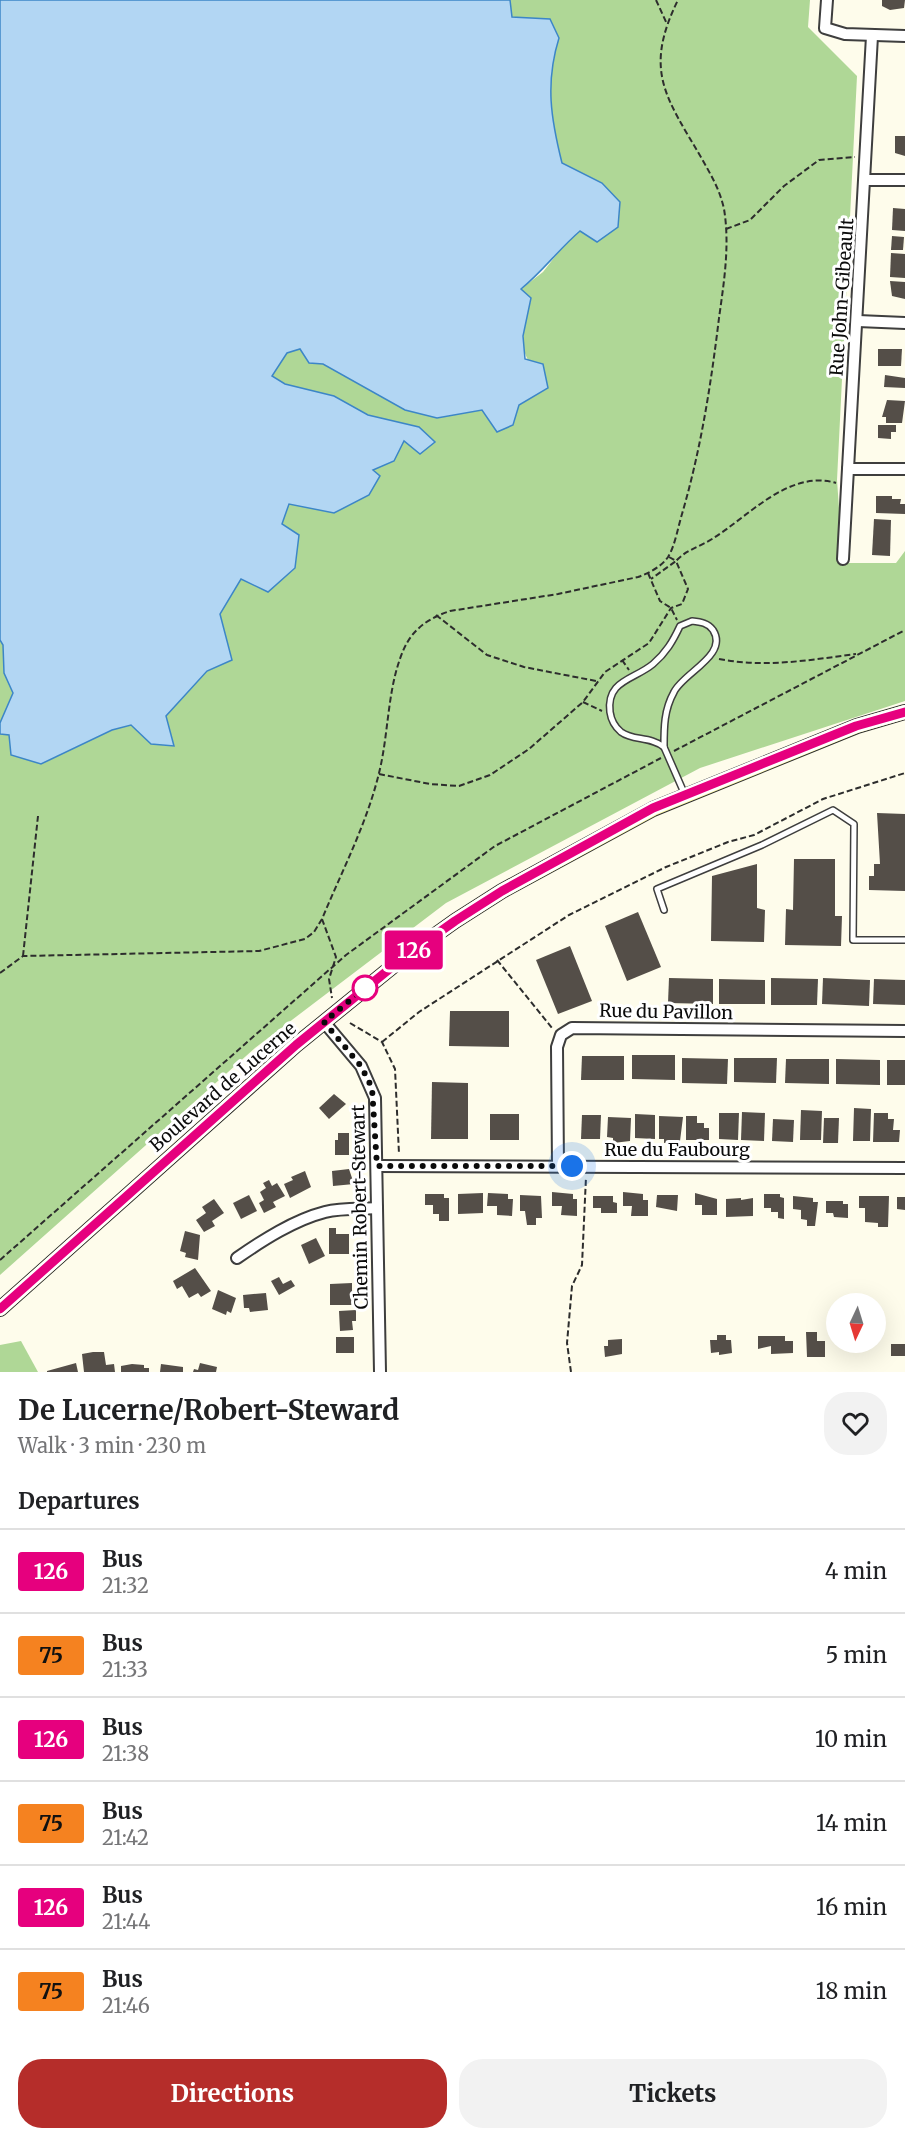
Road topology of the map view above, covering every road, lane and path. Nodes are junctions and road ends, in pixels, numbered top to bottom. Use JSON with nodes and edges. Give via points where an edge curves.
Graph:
{"nodes":[{"id":1,"x":656,"y":0,"type":"edge"},
{"id":2,"x":678,"y":0,"type":"edge"},
{"id":3,"x":827,"y":0,"type":"edge"},
{"id":4,"x":667,"y":24,"type":"junction"},
{"id":5,"x":872,"y":36,"type":"junction"},
{"id":6,"x":905,"y":36,"type":"edge"},
{"id":7,"x":867,"y":156,"type":"junction"},
{"id":8,"x":866,"y":180,"type":"junction"},
{"id":9,"x":905,"y":180,"type":"edge"},
{"id":10,"x":726,"y":229,"type":"junction"},
{"id":11,"x":858,"y":321,"type":"junction"},
{"id":12,"x":905,"y":323,"type":"edge"},
{"id":13,"x":848,"y":469,"type":"junction"},
{"id":14,"x":905,"y":469,"type":"edge"},
{"id":15,"x":847,"y":486,"type":"junction"},
{"id":16,"x":669,"y":556,"type":"junction"},
{"id":17,"x":843,"y":559,"type":"dead end"},
{"id":18,"x":676,"y":561,"type":"junction"},
{"id":19,"x":648,"y":573,"type":"junction"},
{"id":20,"x":651,"y":579,"type":"junction"},
{"id":21,"x":671,"y":608,"type":"junction"},
{"id":22,"x":436,"y":615,"type":"junction"},
{"id":23,"x":680,"y":626,"type":"junction"},
{"id":24,"x":905,"y":630,"type":"edge"},
{"id":25,"x":859,"y":654,"type":"junction"},
{"id":26,"x":710,"y":657,"type":"junction"},
{"id":27,"x":622,"y":660,"type":"junction"},
{"id":28,"x":634,"y":676,"type":"junction"},
{"id":29,"x":596,"y":681,"type":"junction"},
{"id":30,"x":583,"y":702,"type":"junction"},
{"id":31,"x":905,"y":712,"type":"edge"},
{"id":32,"x":610,"y":715,"type":"junction"},
{"id":33,"x":664,"y":747,"type":"junction"},
{"id":34,"x":668,"y":754,"type":"junction"},
{"id":35,"x":905,"y":773,"type":"edge"},
{"id":36,"x":379,"y":774,"type":"junction"},
{"id":37,"x":685,"y":795,"type":"junction"},
{"id":38,"x":38,"y":816,"type":"dead end"},
{"id":39,"x":664,"y":910,"type":"dead end"},
{"id":40,"x":322,"y":919,"type":"junction"},
{"id":41,"x":905,"y":940,"type":"edge"},
{"id":42,"x":23,"y":956,"type":"junction"},
{"id":43,"x":497,"y":960,"type":"junction"},
{"id":44,"x":335,"y":963,"type":"junction"},
{"id":45,"x":0,"y":973,"type":"edge"},
{"id":46,"x":332,"y":999,"type":"dead end"},
{"id":47,"x":324,"y":1022,"type":"junction"},
{"id":48,"x":350,"y":1023,"type":"dead end"},
{"id":49,"x":905,"y":1031,"type":"edge"},
{"id":50,"x":561,"y":1035,"type":"junction"},
{"id":51,"x":382,"y":1042,"type":"junction"},
{"id":52,"x":399,"y":1157,"type":"dead end"},
{"id":53,"x":377,"y":1166,"type":"junction"},
{"id":54,"x":558,"y":1166,"type":"junction"},
{"id":55,"x":586,"y":1166,"type":"junction"},
{"id":56,"x":905,"y":1168,"type":"edge"},
{"id":57,"x":377,"y":1208,"type":"junction"},
{"id":58,"x":237,"y":1258,"type":"dead end"},
{"id":59,"x":0,"y":1260,"type":"edge"},
{"id":60,"x":0,"y":1309,"type":"edge"},
{"id":61,"x":380,"y":1372,"type":"edge"},
{"id":62,"x":571,"y":1372,"type":"edge"}],
"edges":[{"from":1,"to":4,"type":"path"},
{"from":2,"to":4,"type":"path"},
{"from":3,"to":5,"type":"street","via":[[825,28]]},
{"from":4,"to":10,"type":"path","via":[[659,54],[665,92],[717,185]]},
{"from":5,"to":6,"type":"street"},
{"from":5,"to":7,"type":"street","name":"Rue John-Gibeault"},
{"from":7,"to":8,"type":"street","name":"Rue John-Gibeault"},
{"from":7,"to":10,"type":"path","via":[[819,160],[784,186],[750,220]]},
{"from":8,"to":9,"type":"street"},
{"from":8,"to":11,"type":"street","name":"Rue John-Gibeault"},
{"from":10,"to":16,"type":"path","via":[[724,282],[701,442]]},
{"from":11,"to":12,"type":"street"},
{"from":11,"to":13,"type":"street","name":"Rue John-Gibeault"},
{"from":13,"to":14,"type":"street"},
{"from":13,"to":15,"type":"street","name":"Rue John-Gibeault"},
{"from":15,"to":17,"type":"street","name":"Rue John-Gibeault"},
{"from":15,"to":18,"type":"path","via":[[828,480],[804,481],[758,505]]},
{"from":16,"to":18,"type":"path"},
{"from":16,"to":19,"type":"path"},
{"from":18,"to":20,"type":"path"},
{"from":18,"to":21,"type":"path","via":[[688,590],[682,604]]},
{"from":19,"to":20,"type":"path"},
{"from":19,"to":22,"type":"path","via":[[610,584]]},
{"from":20,"to":21,"type":"path","via":[[660,601]]},
{"from":21,"to":23,"type":"path"},
{"from":21,"to":27,"type":"path","via":[[649,643]]},
{"from":22,"to":29,"type":"path","via":[[488,655],[524,667]]},
{"from":22,"to":36,"type":"path","via":[[420,627],[404,650],[396,672]]},
{"from":23,"to":26,"type":"lane","via":[[692,621],[707,624],[717,640]]},
{"from":23,"to":28,"type":"lane","via":[[663,655]]},
{"from":24,"to":25,"type":"path"},
{"from":25,"to":26,"type":"path","via":[[754,664]]},
{"from":25,"to":34,"type":"path"},
{"from":26,"to":33,"type":"lane","via":[[687,675],[673,693],[665,714]]},
{"from":27,"to":28,"type":"path"},
{"from":27,"to":29,"type":"path"},
{"from":28,"to":32,"type":"lane","via":[[617,684],[611,693]]},
{"from":29,"to":30,"type":"path"},
{"from":30,"to":32,"type":"path"},
{"from":30,"to":36,"type":"path","via":[[490,775],[459,786]]},
{"from":31,"to":37,"type":"main road","name":"Boulevard de Lucerne","via":[[856,726]]},
{"from":32,"to":33,"type":"lane","via":[[622,733],[650,738]]},
{"from":33,"to":34,"type":"lane"},
{"from":34,"to":37,"type":"lane"},
{"from":34,"to":44,"type":"path","via":[[495,846]]},
{"from":35,"to":43,"type":"path","via":[[823,799],[754,835],[666,867],[569,915]]},
{"from":36,"to":40,"type":"path"},
{"from":37,"to":47,"type":"main road","name":"Boulevard de Lucerne","via":[[653,808],[502,891],[403,958]]},
{"from":38,"to":42,"type":"path"},
{"from":39,"to":41,"type":"lane","via":[[657,889],[833,810],[854,824],[854,939]]},
{"from":40,"to":42,"type":"path","via":[[305,939],[259,951]]},
{"from":40,"to":44,"type":"path","via":[[336,954]]},
{"from":42,"to":45,"type":"path"},
{"from":43,"to":50,"type":"path"},
{"from":43,"to":51,"type":"path"},
{"from":44,"to":46,"type":"path","via":[[329,979]]},
{"from":44,"to":59,"type":"path"},
{"from":47,"to":53,"type":"street","name":"Chemin Robert-Stewart","via":[[361,1066],[372,1088]]},
{"from":47,"to":60,"type":"main road","name":"Boulevard de Lucerne"},
{"from":48,"to":51,"type":"path"},
{"from":49,"to":50,"type":"street","name":"Rue du Pavillon","via":[[580,1027]]},
{"from":50,"to":54,"type":"street","via":[[556,1064]]},
{"from":51,"to":52,"type":"path","via":[[395,1069]]},
{"from":53,"to":54,"type":"street","name":"Rue du Faubourg"},
{"from":53,"to":57,"type":"street","name":"Chemin Robert-Stewart"},
{"from":54,"to":55,"type":"street","name":"Rue du Faubourg"},
{"from":55,"to":56,"type":"street","name":"Rue du Faubourg"},
{"from":55,"to":62,"type":"path","via":[[582,1265],[572,1286],[567,1343]]},
{"from":57,"to":58,"type":"street","via":[[316,1214]]},
{"from":57,"to":61,"type":"street","name":"Chemin Robert-Stewart"}]}
